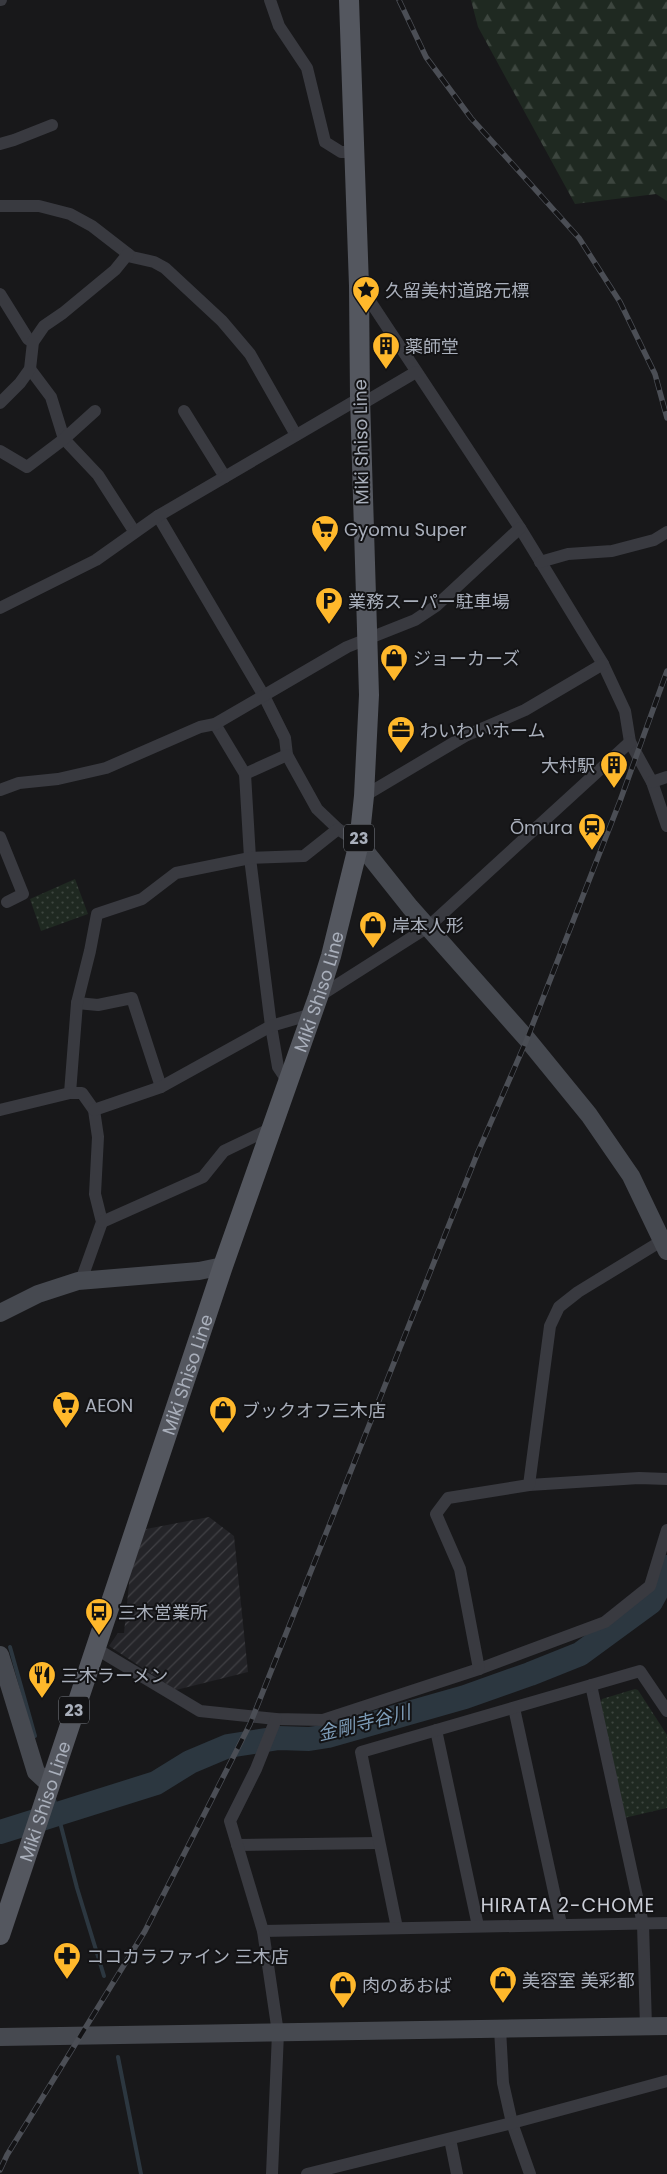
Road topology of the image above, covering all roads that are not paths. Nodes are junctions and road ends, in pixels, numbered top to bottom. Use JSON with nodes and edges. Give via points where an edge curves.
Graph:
{"nodes":[{"id":1,"x":270,"y":0,"type":"edge"},
{"id":2,"x":349,"y":0,"type":"edge"},
{"id":3,"x":52,"y":125,"type":"dead end"},
{"id":4,"x":0,"y":144,"type":"edge"},
{"id":5,"x":353,"y":152,"type":"junction"},
{"id":6,"x":0,"y":206,"type":"edge"},
{"id":7,"x":128,"y":254,"type":"junction"},
{"id":8,"x":359,"y":286,"type":"junction"},
{"id":9,"x":0,"y":294,"type":"edge"},
{"id":10,"x":33,"y":342,"type":"junction"},
{"id":11,"x":30,"y":369,"type":"junction"},
{"id":12,"x":416,"y":372,"type":"junction"},
{"id":13,"x":360,"y":402,"type":"junction"},
{"id":14,"x":0,"y":403,"type":"edge"},
{"id":15,"x":95,"y":411,"type":"dead end"},
{"id":16,"x":184,"y":412,"type":"dead end"},
{"id":17,"x":296,"y":435,"type":"junction"},
{"id":18,"x":64,"y":439,"type":"junction"},
{"id":19,"x":0,"y":451,"type":"edge"},
{"id":20,"x":225,"y":477,"type":"junction"},
{"id":21,"x":158,"y":516,"type":"junction"},
{"id":22,"x":520,"y":528,"type":"junction"},
{"id":23,"x":134,"y":532,"type":"junction"},
{"id":24,"x":667,"y":532,"type":"edge"},
{"id":25,"x":540,"y":562,"type":"junction"},
{"id":26,"x":0,"y":608,"type":"edge"},
{"id":27,"x":367,"y":638,"type":"junction"},
{"id":28,"x":603,"y":664,"type":"junction"},
{"id":29,"x":264,"y":696,"type":"junction"},
{"id":30,"x":215,"y":724,"type":"junction"},
{"id":31,"x":630,"y":742,"type":"junction"},
{"id":32,"x":287,"y":755,"type":"junction"},
{"id":33,"x":245,"y":774,"type":"junction"},
{"id":34,"x":667,"y":777,"type":"edge"},
{"id":35,"x":652,"y":782,"type":"junction"},
{"id":36,"x":0,"y":790,"type":"edge"},
{"id":37,"x":364,"y":796,"type":"junction"},
{"id":38,"x":667,"y":826,"type":"edge"},
{"id":39,"x":338,"y":830,"type":"junction"},
{"id":40,"x":0,"y":838,"type":"edge"},
{"id":41,"x":359,"y":843,"type":"junction"},
{"id":42,"x":250,"y":858,"type":"junction"},
{"id":43,"x":7,"y":902,"type":"dead end"},
{"id":44,"x":428,"y":927,"type":"junction"},
{"id":45,"x":77,"y":1003,"type":"junction"},
{"id":46,"x":315,"y":1006,"type":"junction"},
{"id":47,"x":271,"y":1026,"type":"junction"},
{"id":48,"x":288,"y":1082,"type":"junction"},
{"id":49,"x":161,"y":1086,"type":"junction"},
{"id":50,"x":70,"y":1093,"type":"junction"},
{"id":51,"x":0,"y":1110,"type":"edge"},
{"id":52,"x":94,"y":1110,"type":"junction"},
{"id":53,"x":272,"y":1128,"type":"junction"},
{"id":54,"x":102,"y":1222,"type":"junction"},
{"id":55,"x":665,"y":1245,"type":"edge"},
{"id":56,"x":223,"y":1266,"type":"junction"},
{"id":57,"x":78,"y":1281,"type":"junction"},
{"id":58,"x":0,"y":1313,"type":"edge"},
{"id":59,"x":667,"y":1479,"type":"edge"},
{"id":60,"x":529,"y":1485,"type":"junction"},
{"id":61,"x":667,"y":1530,"type":"edge"},
{"id":62,"x":95,"y":1648,"type":"junction"},
{"id":63,"x":0,"y":1655,"type":"edge"},
{"id":64,"x":479,"y":1669,"type":"junction"},
{"id":65,"x":591,"y":1685,"type":"junction"},
{"id":66,"x":514,"y":1708,"type":"junction"},
{"id":67,"x":667,"y":1711,"type":"edge"},
{"id":68,"x":276,"y":1720,"type":"junction"},
{"id":69,"x":436,"y":1730,"type":"junction"},
{"id":70,"x":49,"y":1789,"type":"junction"},
{"id":71,"x":378,"y":1843,"type":"junction"},
{"id":72,"x":237,"y":1845,"type":"junction"},
{"id":73,"x":6,"y":1898,"type":"edge"},
{"id":74,"x":667,"y":1923,"type":"edge"},
{"id":75,"x":561,"y":1924,"type":"junction"},
{"id":76,"x":644,"y":1924,"type":"junction"},
{"id":77,"x":478,"y":1926,"type":"junction"},
{"id":78,"x":397,"y":1928,"type":"junction"},
{"id":79,"x":263,"y":1932,"type":"junction"},
{"id":80,"x":0,"y":1935,"type":"edge"},
{"id":81,"x":667,"y":2026,"type":"edge"},
{"id":82,"x":646,"y":2027,"type":"junction"},
{"id":83,"x":500,"y":2029,"type":"junction"},
{"id":84,"x":278,"y":2033,"type":"junction"},
{"id":85,"x":0,"y":2037,"type":"edge"},
{"id":86,"x":667,"y":2081,"type":"edge"},
{"id":87,"x":512,"y":2123,"type":"junction"},
{"id":88,"x":450,"y":2139,"type":"junction"},
{"id":89,"x":313,"y":2173,"type":"edge"},
{"id":90,"x":272,"y":2174,"type":"edge"},
{"id":91,"x":457,"y":2174,"type":"edge"},
{"id":92,"x":530,"y":2174,"type":"edge"}],
"edges":[{"from":1,"to":5,"type":"street","via":[[279,26],[307,68],[325,142],[342,152]]},
{"from":2,"to":5,"type":"main road","name":"Miki Shiso Line","number":"23"},
{"from":3,"to":4,"type":"street"},
{"from":5,"to":8,"type":"main road","name":"Miki Shiso Line","number":"23"},
{"from":6,"to":7,"type":"street","via":[[39,206],[70,214],[92,226]]},
{"from":7,"to":10,"type":"street","via":[[115,270],[44,326]]},
{"from":7,"to":17,"type":"street","via":[[165,268],[222,321],[250,354]]},
{"from":8,"to":12,"type":"street"},
{"from":8,"to":13,"type":"main road","name":"Miki Shiso Line","number":"23"},
{"from":9,"to":10,"type":"street"},
{"from":10,"to":11,"type":"street"},
{"from":11,"to":14,"type":"street"},
{"from":11,"to":18,"type":"street","via":[[51,397]]},
{"from":12,"to":13,"type":"street"},
{"from":12,"to":22,"type":"street"},
{"from":13,"to":17,"type":"street"},
{"from":13,"to":27,"type":"main road","name":"Miki Shiso Line","number":"23"},
{"from":15,"to":18,"type":"street"},
{"from":16,"to":20,"type":"street"},
{"from":17,"to":20,"type":"street"},
{"from":18,"to":19,"type":"street","via":[[27,467]]},
{"from":18,"to":23,"type":"street","via":[[98,475]]},
{"from":20,"to":21,"type":"street"},
{"from":21,"to":23,"type":"street"},
{"from":21,"to":29,"type":"street"},
{"from":22,"to":25,"type":"street"},
{"from":22,"to":27,"type":"street","via":[[436,606],[416,620]]},
{"from":23,"to":26,"type":"street","via":[[96,560]]},
{"from":24,"to":25,"type":"street","via":[[654,540],[612,551],[568,554]]},
{"from":25,"to":28,"type":"street"},
{"from":27,"to":29,"type":"street","via":[[347,646]]},
{"from":27,"to":37,"type":"main road","name":"Miki Shiso Line","number":"23","via":[[369,695]]},
{"from":28,"to":31,"type":"street","via":[[625,712]]},
{"from":28,"to":37,"type":"street","via":[[525,710],[465,736]]},
{"from":29,"to":30,"type":"street"},
{"from":29,"to":32,"type":"street","via":[[285,738]]},
{"from":30,"to":33,"type":"street"},
{"from":30,"to":36,"type":"street","via":[[200,727],[106,768],[19,783]]},
{"from":31,"to":35,"type":"street"},
{"from":31,"to":44,"type":"street"},
{"from":32,"to":33,"type":"street"},
{"from":32,"to":39,"type":"street","via":[[317,809]]},
{"from":33,"to":42,"type":"street"},
{"from":34,"to":35,"type":"street"},
{"from":35,"to":38,"type":"street"},
{"from":37,"to":41,"type":"main road","name":"Miki Shiso Line","number":"23"},
{"from":39,"to":41,"type":"street"},
{"from":39,"to":42,"type":"street","via":[[304,856]]},
{"from":40,"to":43,"type":"street","via":[[23,894]]},
{"from":41,"to":44,"type":"street"},
{"from":41,"to":46,"type":"main road","name":"Miki Shiso Line","number":"23","via":[[334,947]]},
{"from":42,"to":45,"type":"street","via":[[176,873],[142,899],[97,914]]},
{"from":42,"to":47,"type":"street"},
{"from":44,"to":46,"type":"street"},
{"from":44,"to":55,"type":"street","via":[[589,1115],[631,1176]]},
{"from":45,"to":49,"type":"street","via":[[98,1005],[132,998]]},
{"from":45,"to":50,"type":"street"},
{"from":46,"to":47,"type":"street"},
{"from":46,"to":48,"type":"main road","name":"Miki Shiso Line","number":"23"},
{"from":47,"to":48,"type":"street","via":[[278,1067]]},
{"from":47,"to":49,"type":"street"},
{"from":48,"to":53,"type":"main road","name":"Miki Shiso Line","number":"23"},
{"from":49,"to":52,"type":"street"},
{"from":50,"to":51,"type":"street"},
{"from":50,"to":52,"type":"street","via":[[82,1093]]},
{"from":52,"to":54,"type":"street","via":[[98,1137],[95,1194]]},
{"from":53,"to":54,"type":"street","via":[[224,1151],[203,1177]]},
{"from":53,"to":56,"type":"main road","name":"Miki Shiso Line","number":"23"},
{"from":54,"to":57,"type":"street","via":[[84,1275]]},
{"from":55,"to":60,"type":"street","via":[[578,1292],[559,1307],[550,1326]]},
{"from":56,"to":57,"type":"street","via":[[199,1271]]},
{"from":56,"to":62,"type":"main road","name":"Miki Shiso Line","number":"23"},
{"from":57,"to":58,"type":"street","via":[[38,1294]]},
{"from":59,"to":60,"type":"street"},
{"from":60,"to":64,"type":"street","via":[[448,1498],[436,1514],[460,1568]]},
{"from":61,"to":64,"type":"street","via":[[650,1586],[605,1622]]},
{"from":62,"to":68,"type":"street","via":[[200,1711]]},
{"from":62,"to":70,"type":"main road","name":"Miki Shiso Line","number":"23"},
{"from":63,"to":70,"type":"street","via":[[36,1772]]},
{"from":64,"to":68,"type":"street","via":[[323,1720]]},
{"from":65,"to":66,"type":"street"},
{"from":65,"to":67,"type":"street","via":[[640,1671]]},
{"from":65,"to":76,"type":"street"},
{"from":66,"to":69,"type":"street"},
{"from":66,"to":75,"type":"street"},
{"from":68,"to":72,"type":"street","via":[[230,1821]]},
{"from":69,"to":71,"type":"street","via":[[361,1752]]},
{"from":69,"to":77,"type":"street"},
{"from":70,"to":73,"type":"main road","name":"Miki Shiso Line","number":"23","via":[[30,1846]]},
{"from":71,"to":72,"type":"street"},
{"from":71,"to":78,"type":"street"},
{"from":72,"to":79,"type":"street"},
{"from":73,"to":80,"type":"main road","name":"Miki Shiso Line","number":"23"},
{"from":74,"to":76,"type":"street"},
{"from":75,"to":76,"type":"street"},
{"from":75,"to":77,"type":"street"},
{"from":76,"to":82,"type":"street"},
{"from":77,"to":78,"type":"street"},
{"from":78,"to":79,"type":"street"},
{"from":79,"to":84,"type":"street"},
{"from":81,"to":82,"type":"street"},
{"from":82,"to":83,"type":"street"},
{"from":83,"to":84,"type":"street"},
{"from":83,"to":87,"type":"street","via":[[503,2083]]},
{"from":84,"to":85,"type":"street"},
{"from":84,"to":90,"type":"street"},
{"from":86,"to":87,"type":"street"},
{"from":87,"to":88,"type":"street"},
{"from":87,"to":92,"type":"street"},
{"from":88,"to":89,"type":"street"},
{"from":88,"to":91,"type":"street"}]}
